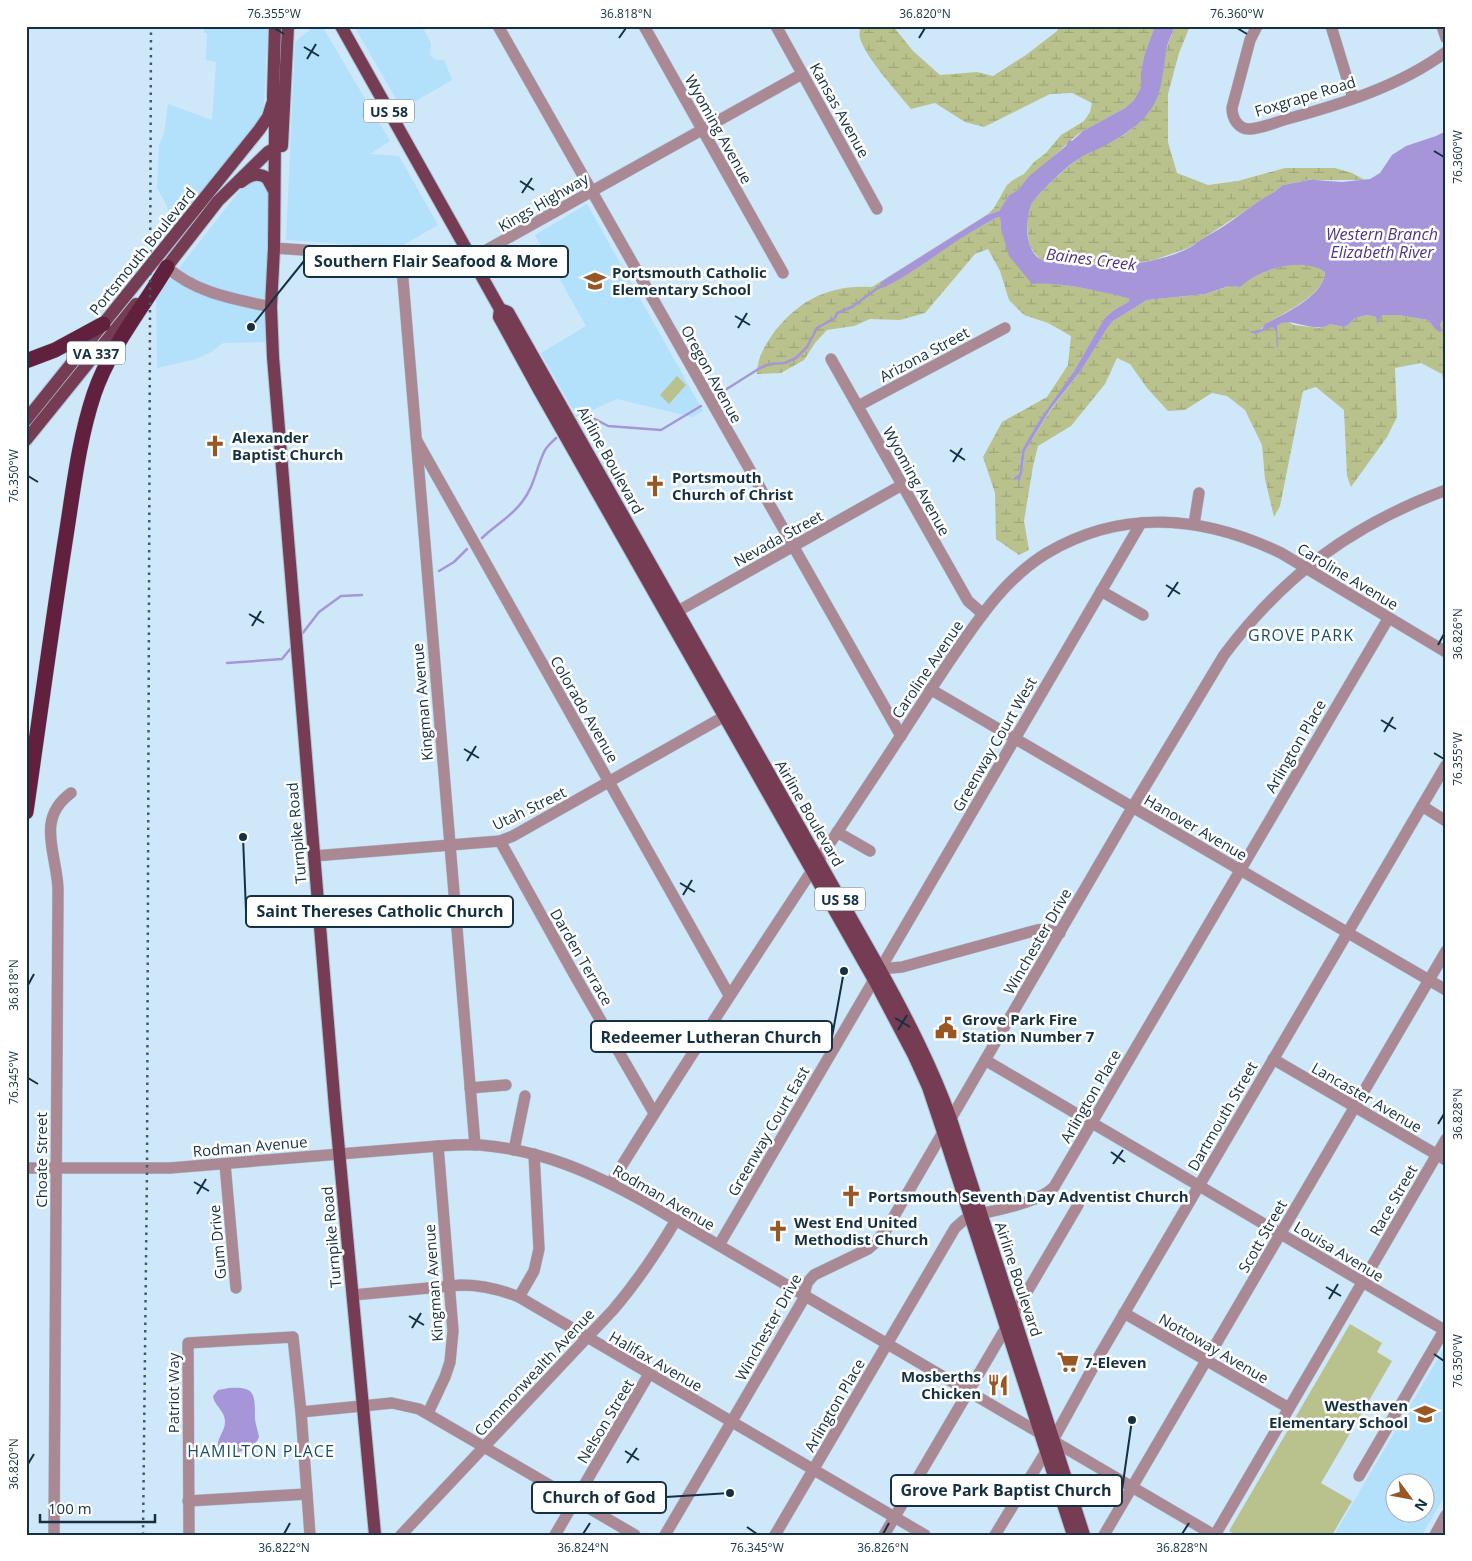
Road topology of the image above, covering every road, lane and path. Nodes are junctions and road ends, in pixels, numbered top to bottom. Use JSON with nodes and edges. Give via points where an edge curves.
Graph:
{"nodes":[{"id":1,"x":274,"y":26,"type":"edge"},
{"id":2,"x":288,"y":26,"type":"edge"},
{"id":3,"x":341,"y":26,"type":"edge"},
{"id":4,"x":498,"y":26,"type":"edge"},
{"id":5,"x":644,"y":26,"type":"edge"},
{"id":6,"x":776,"y":26,"type":"edge"},
{"id":7,"x":1257,"y":26,"type":"edge"},
{"id":8,"x":1331,"y":26,"type":"edge"},
{"id":9,"x":1442,"y":26,"type":"edge"},
{"id":10,"x":1446,"y":38,"type":"edge"},
{"id":11,"x":1446,"y":52,"type":"edge"},
{"id":12,"x":802,"y":74,"type":"junction"},
{"id":13,"x":273,"y":96,"type":"junction"},
{"id":14,"x":1353,"y":98,"type":"junction"},
{"id":15,"x":702,"y":130,"type":"junction"},
{"id":16,"x":251,"y":140,"type":"junction"},
{"id":17,"x":278,"y":146,"type":"junction"},
{"id":18,"x":231,"y":189,"type":"junction"},
{"id":19,"x":592,"y":191,"type":"junction"},
{"id":20,"x":274,"y":193,"type":"junction"},
{"id":21,"x":218,"y":201,"type":"junction"},
{"id":22,"x":877,"y":209,"type":"dead end"},
{"id":23,"x":274,"y":248,"type":"junction"},
{"id":24,"x":401,"y":256,"type":"junction"},
{"id":25,"x":472,"y":258,"type":"junction"},
{"id":26,"x":167,"y":267,"type":"junction"},
{"id":27,"x":782,"y":273,"type":"dead end"},
{"id":28,"x":271,"y":307,"type":"junction"},
{"id":29,"x":103,"y":324,"type":"junction"},
{"id":30,"x":1005,"y":328,"type":"dead end"},
{"id":31,"x":832,"y":358,"type":"dead end"},
{"id":32,"x":26,"y":361,"type":"edge"},
{"id":33,"x":858,"y":406,"type":"junction"},
{"id":34,"x":26,"y":420,"type":"edge"},
{"id":35,"x":415,"y":437,"type":"junction"},
{"id":36,"x":26,"y":440,"type":"edge"},
{"id":37,"x":902,"y":485,"type":"junction"},
{"id":38,"x":1446,"y":490,"type":"edge"},
{"id":39,"x":1198,"y":493,"type":"dead end"},
{"id":40,"x":1141,"y":523,"type":"junction"},
{"id":41,"x":1194,"y":524,"type":"junction"},
{"id":42,"x":792,"y":546,"type":"junction"},
{"id":43,"x":1305,"y":568,"type":"junction"},
{"id":44,"x":1101,"y":592,"type":"junction"},
{"id":45,"x":673,"y":614,"type":"junction"},
{"id":46,"x":983,"y":614,"type":"junction"},
{"id":47,"x":1143,"y":615,"type":"dead end"},
{"id":48,"x":1388,"y":618,"type":"junction"},
{"id":49,"x":1446,"y":652,"type":"edge"},
{"id":50,"x":930,"y":690,"type":"junction"},
{"id":51,"x":729,"y":714,"type":"junction"},
{"id":52,"x":901,"y":736,"type":"junction"},
{"id":53,"x":1015,"y":739,"type":"junction"},
{"id":54,"x":1446,"y":764,"type":"edge"},
{"id":55,"x":610,"y":782,"type":"junction"},
{"id":56,"x":71,"y":793,"type":"dead end"},
{"id":57,"x":1422,"y":806,"type":"junction"},
{"id":58,"x":1132,"y":808,"type":"junction"},
{"id":59,"x":26,"y":812,"type":"edge"},
{"id":60,"x":1446,"y":821,"type":"edge"},
{"id":61,"x":838,"y":832,"type":"junction"},
{"id":62,"x":500,"y":841,"type":"junction"},
{"id":63,"x":449,"y":845,"type":"junction"},
{"id":64,"x":870,"y":851,"type":"dead end"},
{"id":65,"x":314,"y":856,"type":"junction"},
{"id":66,"x":815,"y":866,"type":"junction"},
{"id":67,"x":1240,"y":870,"type":"junction"},
{"id":68,"x":1060,"y":933,"type":"junction"},
{"id":69,"x":1347,"y":933,"type":"junction"},
{"id":70,"x":1446,"y":951,"type":"edge"},
{"id":71,"x":877,"y":974,"type":"junction"},
{"id":72,"x":1429,"y":980,"type":"junction"},
{"id":73,"x":1446,"y":990,"type":"edge"},
{"id":74,"x":729,"y":995,"type":"junction"},
{"id":75,"x":1273,"y":1059,"type":"junction"},
{"id":76,"x":985,"y":1060,"type":"junction"},
{"id":77,"x":506,"y":1086,"type":"dead end"},
{"id":78,"x":470,"y":1088,"type":"junction"},
{"id":79,"x":524,"y":1096,"type":"dead end"},
{"id":80,"x":1355,"y":1107,"type":"junction"},
{"id":81,"x":654,"y":1113,"type":"junction"},
{"id":82,"x":951,"y":1118,"type":"junction"},
{"id":83,"x":1092,"y":1123,"type":"junction"},
{"id":84,"x":943,"y":1132,"type":"junction"},
{"id":85,"x":1446,"y":1139,"type":"edge"},
{"id":86,"x":475,"y":1145,"type":"junction"},
{"id":87,"x":438,"y":1146,"type":"junction"},
{"id":88,"x":514,"y":1150,"type":"junction"},
{"id":89,"x":340,"y":1153,"type":"junction"},
{"id":90,"x":534,"y":1154,"type":"junction"},
{"id":91,"x":1441,"y":1158,"type":"edge"},
{"id":92,"x":224,"y":1164,"type":"junction"},
{"id":93,"x":26,"y":1168,"type":"edge"},
{"id":94,"x":56,"y":1168,"type":"junction"},
{"id":95,"x":611,"y":1183,"type":"junction"},
{"id":96,"x":1199,"y":1186,"type":"junction"},
{"id":97,"x":1078,"y":1204,"type":"dead end"},
{"id":98,"x":976,"y":1215,"type":"junction"},
{"id":99,"x":676,"y":1220,"type":"junction"},
{"id":100,"x":1281,"y":1234,"type":"junction"},
{"id":101,"x":719,"y":1245,"type":"junction"},
{"id":102,"x":1362,"y":1282,"type":"junction"},
{"id":103,"x":450,"y":1286,"type":"junction"},
{"id":104,"x":236,"y":1288,"type":"dead end"},
{"id":105,"x":353,"y":1295,"type":"junction"},
{"id":106,"x":804,"y":1295,"type":"junction"},
{"id":107,"x":519,"y":1297,"type":"junction"},
{"id":108,"x":1124,"y":1313,"type":"junction"},
{"id":109,"x":1014,"y":1315,"type":"junction"},
{"id":110,"x":1006,"y":1328,"type":"junction"},
{"id":111,"x":1445,"y":1329,"type":"edge"},
{"id":112,"x":587,"y":1338,"type":"junction"},
{"id":113,"x":887,"y":1344,"type":"junction"},
{"id":114,"x":1206,"y":1362,"type":"junction"},
{"id":115,"x":650,"y":1374,"type":"junction"},
{"id":116,"x":969,"y":1391,"type":"junction"},
{"id":117,"x":363,"y":1405,"type":"junction"},
{"id":118,"x":1289,"y":1408,"type":"junction"},
{"id":119,"x":302,"y":1412,"type":"junction"},
{"id":120,"x":428,"y":1413,"type":"junction"},
{"id":121,"x":731,"y":1422,"type":"junction"},
{"id":122,"x":1040,"y":1433,"type":"junction"},
{"id":123,"x":1049,"y":1445,"type":"junction"},
{"id":124,"x":485,"y":1447,"type":"junction"},
{"id":125,"x":813,"y":1470,"type":"junction"},
{"id":126,"x":1359,"y":1476,"type":"dead end"},
{"id":127,"x":1133,"y":1487,"type":"junction"},
{"id":128,"x":307,"y":1494,"type":"junction"},
{"id":129,"x":576,"y":1500,"type":"junction"},
{"id":130,"x":188,"y":1501,"type":"junction"},
{"id":131,"x":1446,"y":1516,"type":"edge"},
{"id":132,"x":895,"y":1517,"type":"junction"},
{"id":133,"x":54,"y":1535,"type":"edge"},
{"id":134,"x":189,"y":1535,"type":"edge"},
{"id":135,"x":310,"y":1535,"type":"edge"},
{"id":136,"x":375,"y":1535,"type":"edge"},
{"id":137,"x":401,"y":1535,"type":"edge"},
{"id":138,"x":555,"y":1535,"type":"edge"},
{"id":139,"x":635,"y":1535,"type":"edge"},
{"id":140,"x":665,"y":1535,"type":"edge"},
{"id":141,"x":775,"y":1535,"type":"edge"},
{"id":142,"x":884,"y":1535,"type":"edge"},
{"id":143,"x":925,"y":1535,"type":"edge"},
{"id":144,"x":995,"y":1535,"type":"edge"},
{"id":145,"x":1073,"y":1535,"type":"edge"},
{"id":146,"x":1084,"y":1535,"type":"edge"},
{"id":147,"x":1104,"y":1535,"type":"edge"},
{"id":148,"x":1214,"y":1535,"type":"edge"},
{"id":149,"x":1434,"y":1535,"type":"edge"}],
"edges":[{"from":1,"to":13,"type":"main road","name":"Portsmouth Boulevard"},
{"from":2,"to":17,"type":"main road"},
{"from":3,"to":25,"type":"main road","name":"Airline Boulevard","number":"US 58"},
{"from":4,"to":19,"type":"street","name":"Oregon Avenue"},
{"from":5,"to":15,"type":"street","name":"Wyoming Avenue"},
{"from":6,"to":12,"type":"street","name":"Kansas Avenue"},
{"from":7,"to":14,"type":"street","name":"Foxgrape Road","via":[[1250,40],[1232,108],[1238,124],[1244,128],[1255,128]]},
{"from":8,"to":14,"type":"street"},
{"from":9,"to":10,"type":"street"},
{"from":11,"to":14,"type":"street","name":"Foxgrape Road","via":[[1402,79]]},
{"from":12,"to":15,"type":"street","name":"Kings Highway"},
{"from":12,"to":22,"type":"street","name":"Kansas Avenue"},
{"from":13,"to":16,"type":"main road","name":"Portsmouth Boulevard","via":[[268,117]]},
{"from":13,"to":17,"type":"main road","name":"Portsmouth Boulevard"},
{"from":15,"to":19,"type":"street","name":"Kings Highway"},
{"from":15,"to":27,"type":"street","name":"Wyoming Avenue"},
{"from":16,"to":21,"type":"main road","via":[[256,143],[254,151]]},
{"from":16,"to":29,"type":"main road","name":"Portsmouth Boulevard"},
{"from":17,"to":18,"type":"main road","name":"Portsmouth Boulevard","via":[[244,173]]},
{"from":17,"to":20,"type":"main road","name":"Turnpike Road"},
{"from":17,"to":23,"type":"main road","name":"Turnpike Road","via":[[280,224]]},
{"from":18,"to":20,"type":"main road","via":[[248,176],[259,174],[268,178]]},
{"from":18,"to":21,"type":"main road","name":"Portsmouth Boulevard"},
{"from":19,"to":25,"type":"street","name":"Kings Highway"},
{"from":19,"to":42,"type":"street","name":"Oregon Avenue"},
{"from":20,"to":23,"type":"main road","name":"Turnpike Road"},
{"from":21,"to":26,"type":"main road","name":"Portsmouth Boulevard"},
{"from":23,"to":24,"type":"street","name":"Kings Highway"},
{"from":23,"to":28,"type":"main road","name":"Turnpike Road"},
{"from":24,"to":25,"type":"street","name":"Kings Highway","via":[[450,260]]},
{"from":24,"to":35,"type":"street","name":"Kingman Avenue"},
{"from":25,"to":45,"type":"main road","name":"Airline Boulevard","number":"US 58","via":[[500,308],[508,312],[544,387]]},
{"from":26,"to":28,"type":"street","via":[[188,283]]},
{"from":26,"to":36,"type":"main road","name":"Portsmouth Boulevard","number":"VA 337"},
{"from":26,"to":59,"type":"highway","via":[[117,344],[94,394],[85,426]]},
{"from":28,"to":65,"type":"main road","name":"Turnpike Road"},
{"from":29,"to":32,"type":"highway","via":[[55,350]]},
{"from":29,"to":34,"type":"main road","name":"Portsmouth Boulevard","number":"VA 337"},
{"from":30,"to":33,"type":"street","name":"Arizona Street"},
{"from":31,"to":33,"type":"street","name":"Wyoming Avenue"},
{"from":33,"to":37,"type":"street","name":"Wyoming Avenue"},
{"from":35,"to":55,"type":"street","name":"Colorado Avenue"},
{"from":35,"to":63,"type":"street","name":"Kingman Avenue"},
{"from":37,"to":42,"type":"street","name":"Nevada Street"},
{"from":37,"to":46,"type":"street","name":"Wyoming Avenue","via":[[968,601]]},
{"from":38,"to":43,"type":"street","name":"Winchester Drive","via":[[1367,526]]},
{"from":39,"to":41,"type":"street"},
{"from":40,"to":41,"type":"street","name":"Caroline Avenue"},
{"from":40,"to":44,"type":"street","name":"Greenway Court West"},
{"from":40,"to":46,"type":"street","name":"Caroline Avenue","via":[[1095,532],[1046,554],[1004,588]]},
{"from":41,"to":43,"type":"street","name":"Caroline Avenue","via":[[1258,542]]},
{"from":42,"to":45,"type":"street","name":"Nevada Street"},
{"from":42,"to":52,"type":"street","name":"Oregon Avenue"},
{"from":43,"to":48,"type":"street","name":"Caroline Avenue"},
{"from":43,"to":58,"type":"street","name":"Winchester Drive","via":[[1264,606],[1224,655]]},
{"from":44,"to":47,"type":"street"},
{"from":44,"to":53,"type":"street","name":"Greenway Court West"},
{"from":45,"to":51,"type":"main road","name":"Airline Boulevard","number":"US 58"},
{"from":46,"to":50,"type":"street","name":"Caroline Avenue"},
{"from":48,"to":49,"type":"street","name":"Caroline Avenue"},
{"from":48,"to":67,"type":"street","name":"Arlington Place"},
{"from":50,"to":52,"type":"street","name":"Caroline Avenue"},
{"from":50,"to":53,"type":"street","name":"Hanover Avenue"},
{"from":51,"to":55,"type":"street","name":"Utah Street"},
{"from":51,"to":66,"type":"main road","name":"Airline Boulevard","number":"US 58"},
{"from":52,"to":61,"type":"street","name":"Caroline Avenue"},
{"from":53,"to":58,"type":"street","name":"Hanover Avenue"},
{"from":53,"to":71,"type":"street","name":"Greenway Court West"},
{"from":54,"to":57,"type":"street","name":"Dartmouth Street"},
{"from":55,"to":62,"type":"street","name":"Utah Street"},
{"from":55,"to":74,"type":"street","name":"Colorado Avenue"},
{"from":56,"to":94,"type":"street","name":"Choate Street","via":[[54,812],[50,829],[58,890]]},
{"from":57,"to":60,"type":"street"},
{"from":57,"to":69,"type":"street","name":"Dartmouth Street"},
{"from":58,"to":67,"type":"street","name":"Hanover Avenue"},
{"from":58,"to":68,"type":"street","name":"Winchester Drive"},
{"from":61,"to":64,"type":"street"},
{"from":61,"to":66,"type":"street","name":"Caroline Avenue"},
{"from":62,"to":63,"type":"street","name":"Utah Street"},
{"from":62,"to":81,"type":"street","name":"Darden Terrace"},
{"from":63,"to":65,"type":"street","name":"Utah Street"},
{"from":63,"to":78,"type":"street","name":"Kingman Avenue"},
{"from":65,"to":89,"type":"main road","name":"Turnpike Road"},
{"from":66,"to":71,"type":"main road","name":"Airline Boulevard","number":"US 58"},
{"from":66,"to":74,"type":"street","name":"Caroline Avenue"},
{"from":67,"to":69,"type":"street","name":"Hanover Avenue"},
{"from":67,"to":83,"type":"street","name":"Arlington Place"},
{"from":68,"to":71,"type":"street","via":[[1037,930]]},
{"from":68,"to":76,"type":"street","name":"Winchester Drive"},
{"from":69,"to":72,"type":"street","name":"Hanover Avenue"},
{"from":69,"to":75,"type":"street","name":"Dartmouth Street"},
{"from":70,"to":72,"type":"street","name":"Scott Street"},
{"from":71,"to":82,"type":"main road","name":"Airline Boulevard","number":"US 58","via":[[920,1044]]},
{"from":71,"to":84,"type":"main road","name":"Airline Boulevard","number":"US 58","via":[[928,1087]]},
{"from":71,"to":101,"type":"street","name":"Greenway Court East"},
{"from":72,"to":73,"type":"street","name":"Hanover Avenue"},
{"from":72,"to":80,"type":"street","name":"Scott Street"},
{"from":74,"to":81,"type":"street","name":"Caroline Avenue"},
{"from":75,"to":80,"type":"street","name":"Lancaster Avenue"},
{"from":75,"to":96,"type":"street","name":"Dartmouth Street"},
{"from":76,"to":82,"type":"street","name":"Winchester Drive"},
{"from":76,"to":83,"type":"street","name":"Louisa Avenue"},
{"from":77,"to":78,"type":"street"},
{"from":78,"to":86,"type":"street","name":"Kingman Avenue"},
{"from":79,"to":88,"type":"street"},
{"from":80,"to":91,"type":"street","name":"Lancaster Avenue"},
{"from":80,"to":100,"type":"street","name":"Scott Street"},
{"from":81,"to":95,"type":"street","name":"Caroline Avenue"},
{"from":82,"to":84,"type":"street","name":"Winchester Drive"},
{"from":82,"to":98,"type":"main road","name":"Airline Boulevard","number":"US 58"},
{"from":83,"to":96,"type":"street","name":"Louisa Avenue"},
{"from":83,"to":98,"type":"street","name":"Arlington Place","via":[[1048,1193],[1034,1200]]},
{"from":84,"to":98,"type":"main road","name":"Airline Boulevard","number":"US 58"},
{"from":84,"to":106,"type":"street","name":"Winchester Drive","via":[[880,1238],[868,1249],[814,1275],[807,1283]]},
{"from":85,"to":91,"type":"street","name":"Race Street"},
{"from":86,"to":87,"type":"street","name":"Rodman Avenue"},
{"from":86,"to":88,"type":"street","name":"Rodman Avenue"},
{"from":87,"to":89,"type":"street","name":"Rodman Avenue"},
{"from":87,"to":103,"type":"street","name":"Kingman Avenue"},
{"from":88,"to":90,"type":"street","name":"Rodman Avenue"},
{"from":89,"to":92,"type":"street","name":"Rodman Avenue"},
{"from":89,"to":105,"type":"main road","name":"Turnpike Road"},
{"from":90,"to":95,"type":"street","name":"Rodman Avenue"},
{"from":90,"to":107,"type":"street","via":[[539,1249],[534,1272]]},
{"from":91,"to":102,"type":"street","name":"Race Street"},
{"from":92,"to":94,"type":"street","name":"Rodman Avenue","via":[[147,1169]]},
{"from":92,"to":104,"type":"street","name":"Gum Drive"},
{"from":93,"to":94,"type":"street","name":"Rodman Avenue"},
{"from":94,"to":133,"type":"street","name":"Choate Street"},
{"from":95,"to":99,"type":"street","name":"Rodman Avenue"},
{"from":96,"to":100,"type":"street","name":"Louisa Avenue"},
{"from":96,"to":108,"type":"street","name":"Dartmouth Street"},
{"from":97,"to":109,"type":"street"},
{"from":98,"to":109,"type":"main road","name":"Airline Boulevard","number":"US 58"},
{"from":98,"to":110,"type":"main road","name":"Airline Boulevard","number":"US 58"},
{"from":98,"to":113,"type":"street","name":"Arlington Place","via":[[955,1228]]},
{"from":99,"to":101,"type":"street","name":"Rodman Avenue"},
{"from":99,"to":112,"type":"street","name":"Commonwealth Avenue","via":[[640,1276]]},
{"from":100,"to":102,"type":"street","name":"Louisa Avenue"},
{"from":100,"to":114,"type":"street","name":"Scott Street"},
{"from":101,"to":106,"type":"street","name":"Rodman Avenue"},
{"from":102,"to":111,"type":"street","name":"Louisa Avenue"},
{"from":102,"to":118,"type":"street","name":"Race Street"},
{"from":103,"to":105,"type":"street","name":"Halifax Avenue"},
{"from":103,"to":107,"type":"street","name":"Halifax Avenue","via":[[490,1287]]},
{"from":103,"to":120,"type":"street","name":"Kingman Avenue","via":[[453,1331],[450,1362]]},
{"from":105,"to":117,"type":"main road","name":"Turnpike Road"},
{"from":106,"to":113,"type":"street","name":"Rodman Avenue"},
{"from":106,"to":121,"type":"street","name":"Winchester Drive"},
{"from":107,"to":112,"type":"street","name":"Halifax Avenue"},
{"from":108,"to":114,"type":"street","name":"Nottoway Avenue"},
{"from":108,"to":123,"type":"street","name":"Dartmouth Street"},
{"from":109,"to":110,"type":"street"},
{"from":109,"to":123,"type":"main road","name":"Airline Boulevard","number":"US 58"},
{"from":110,"to":116,"type":"street"},
{"from":110,"to":122,"type":"main road","name":"Airline Boulevard","number":"US 58"},
{"from":111,"to":126,"type":"street"},
{"from":112,"to":115,"type":"street","name":"Halifax Avenue"},
{"from":112,"to":124,"type":"street","name":"Commonwealth Avenue"},
{"from":113,"to":116,"type":"street","name":"Rodman Avenue"},
{"from":113,"to":125,"type":"street","name":"Arlington Place"},
{"from":114,"to":118,"type":"street","name":"Nottoway Avenue"},
{"from":114,"to":127,"type":"street","name":"Scott Street"},
{"from":115,"to":121,"type":"street","name":"Halifax Avenue"},
{"from":115,"to":129,"type":"street","name":"Nelson Street"},
{"from":116,"to":122,"type":"street","name":"Rodman Avenue"},
{"from":116,"to":132,"type":"street"},
{"from":117,"to":119,"type":"street"},
{"from":117,"to":120,"type":"street","via":[[401,1404]]},
{"from":117,"to":136,"type":"main road","name":"Turnpike Road"},
{"from":118,"to":148,"type":"street","name":"Race Street"},
{"from":119,"to":128,"type":"street","name":"Patriot Way"},
{"from":119,"to":130,"type":"street","name":"Patriot Way","via":[[293,1337],[188,1343]]},
{"from":120,"to":124,"type":"street"},
{"from":121,"to":125,"type":"street","name":"Halifax Avenue"},
{"from":121,"to":140,"type":"street","name":"Winchester Drive"},
{"from":122,"to":123,"type":"main road","name":"Airline Boulevard","number":"US 58"},
{"from":123,"to":127,"type":"street"},
{"from":123,"to":144,"type":"street","name":"Dartmouth Street"},
{"from":123,"to":145,"type":"main road","name":"Airline Boulevard","number":"US 58"},
{"from":123,"to":146,"type":"main road","name":"Airline Boulevard","number":"US 58"},
{"from":124,"to":129,"type":"street"},
{"from":124,"to":137,"type":"street","name":"Commonwealth Avenue"},
{"from":125,"to":132,"type":"street","name":"Halifax Avenue"},
{"from":125,"to":141,"type":"street","name":"Arlington Place"},
{"from":127,"to":147,"type":"street","name":"Scott Street"},
{"from":127,"to":148,"type":"street"},
{"from":128,"to":130,"type":"street"},
{"from":128,"to":135,"type":"street","name":"Patriot Way"},
{"from":129,"to":138,"type":"street","name":"Nelson Street"},
{"from":129,"to":139,"type":"street"},
{"from":130,"to":134,"type":"street","name":"Patriot Way"},
{"from":131,"to":149,"type":"street"},
{"from":132,"to":142,"type":"street"},
{"from":132,"to":143,"type":"street","name":"Halifax Avenue"}]}
